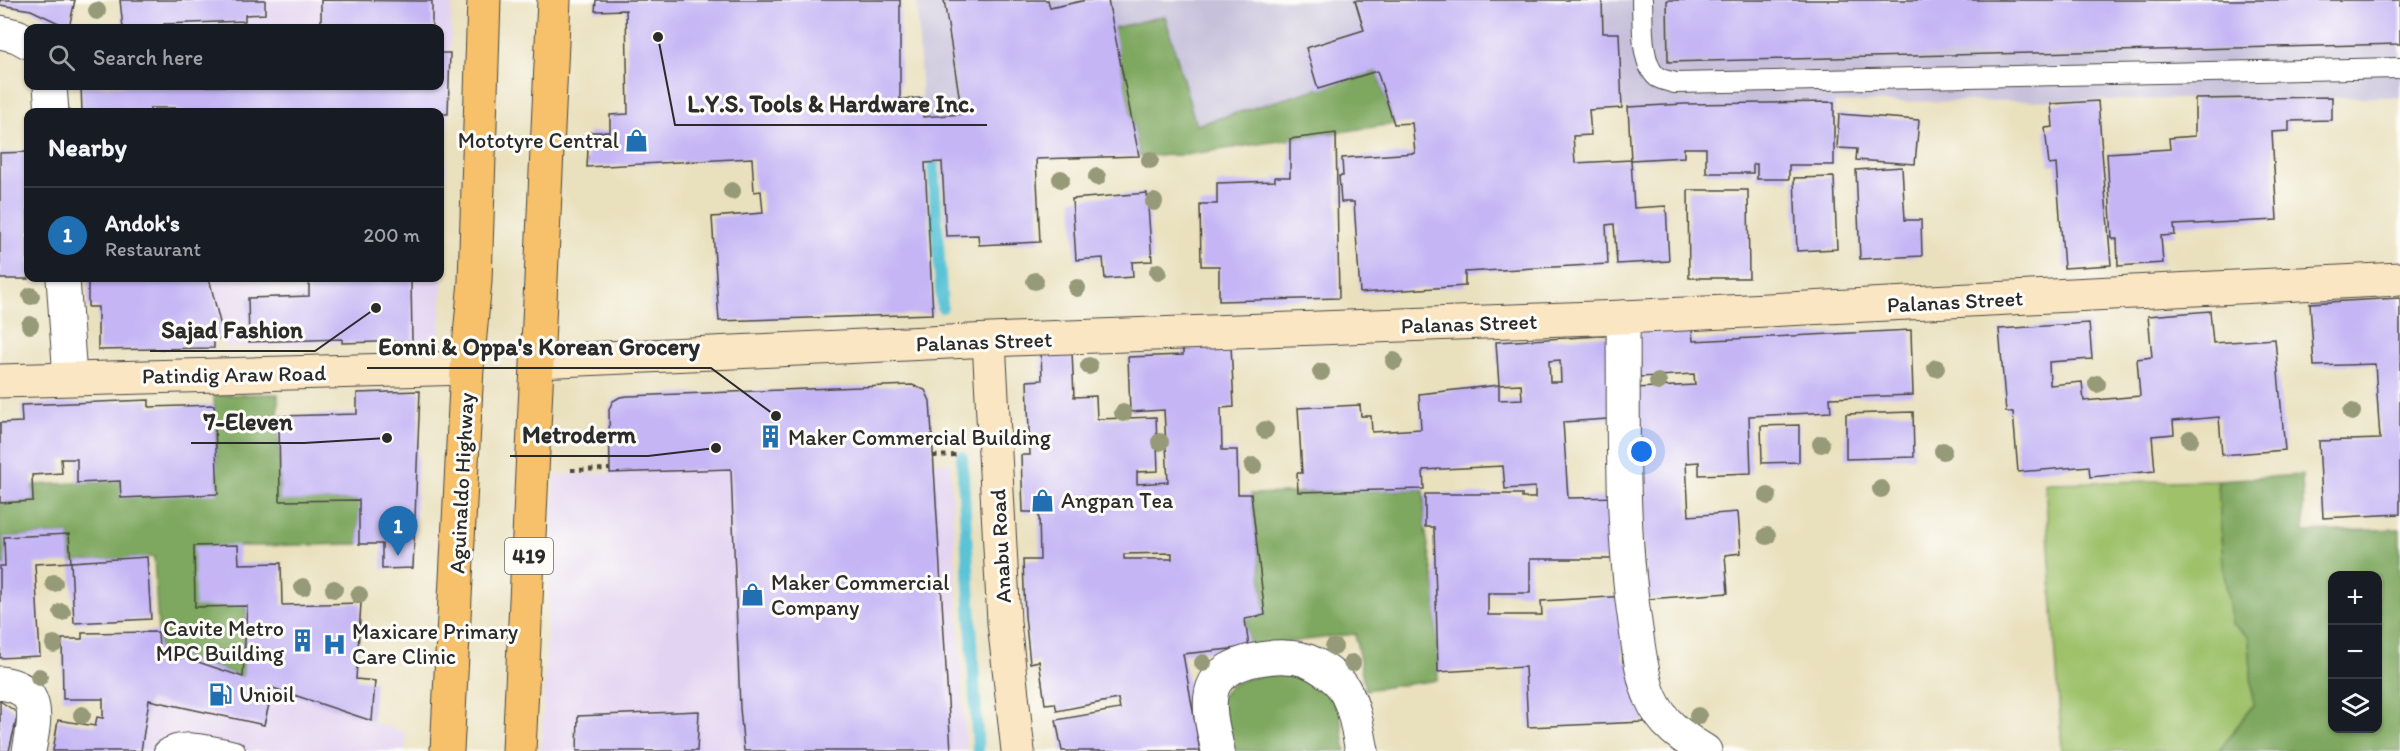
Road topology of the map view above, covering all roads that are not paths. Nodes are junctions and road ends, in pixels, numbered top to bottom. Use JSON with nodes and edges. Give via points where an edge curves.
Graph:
{"nodes":[{"id":1,"x":484,"y":0,"type":"edge"},
{"id":2,"x":554,"y":0,"type":"edge"},
{"id":3,"x":1642,"y":0,"type":"edge"},
{"id":4,"x":0,"y":32,"type":"edge"},
{"id":5,"x":24,"y":40,"type":"edge"},
{"id":6,"x":2400,"y":68,"type":"edge"},
{"id":7,"x":50,"y":90,"type":"edge"},
{"id":8,"x":52,"y":108,"type":"edge"},
{"id":9,"x":2400,"y":279,"type":"edge"},
{"id":10,"x":63,"y":282,"type":"edge"},
{"id":11,"x":1623,"y":317,"type":"junction"},
{"id":12,"x":989,"y":341,"type":"junction"},
{"id":13,"x":538,"y":362,"type":"junction"},
{"id":14,"x":467,"y":368,"type":"junction"},
{"id":15,"x":70,"y":378,"type":"junction"},
{"id":16,"x":0,"y":381,"type":"edge"},
{"id":17,"x":13,"y":689,"type":"edge"},
{"id":18,"x":28,"y":751,"type":"edge"},
{"id":19,"x":164,"y":751,"type":"edge"},
{"id":20,"x":235,"y":751,"type":"edge"},
{"id":21,"x":447,"y":751,"type":"edge"},
{"id":22,"x":519,"y":751,"type":"edge"},
{"id":23,"x":1018,"y":751,"type":"edge"},
{"id":24,"x":1218,"y":751,"type":"edge"},
{"id":25,"x":1362,"y":751,"type":"edge"},
{"id":26,"x":1705,"y":751,"type":"edge"}],
"edges":[{"from":1,"to":14,"type":"highway","name":"Aguinaldo Highway","via":[[475,281]]},
{"from":2,"to":13,"type":"highway","number":"419"},
{"from":3,"to":6,"type":"lane","via":[[1649,67],[1658,78],[1675,83]]},
{"from":4,"to":5,"type":"street"},
{"from":7,"to":8,"type":"street"},
{"from":9,"to":11,"type":"main road","name":"Palanas Street"},
{"from":10,"to":15,"type":"street"},
{"from":11,"to":12,"type":"main road","name":"Palanas Street"},
{"from":11,"to":26,"type":"street","via":[[1625,515],[1638,643],[1650,697],[1659,713],[1678,735]]},
{"from":12,"to":13,"type":"main road","name":"Palanas Street"},
{"from":12,"to":23,"type":"main road","name":"Anabu Road","via":[[1004,622]]},
{"from":13,"to":22,"type":"highway","number":"419"},
{"from":14,"to":15,"type":"main road","name":"Patindig Araw Road"},
{"from":14,"to":21,"type":"highway","name":"Aguinaldo Highway"},
{"from":15,"to":16,"type":"main road","name":"Patindig Araw Road"},
{"from":17,"to":18,"type":"street","via":[[35,711]]},
{"from":19,"to":20,"type":"lane","via":[[187,743]]},
{"from":24,"to":25,"type":"street","via":[[1210,699],[1213,686],[1236,665],[1290,657],[1307,660],[1344,688]]}]}
